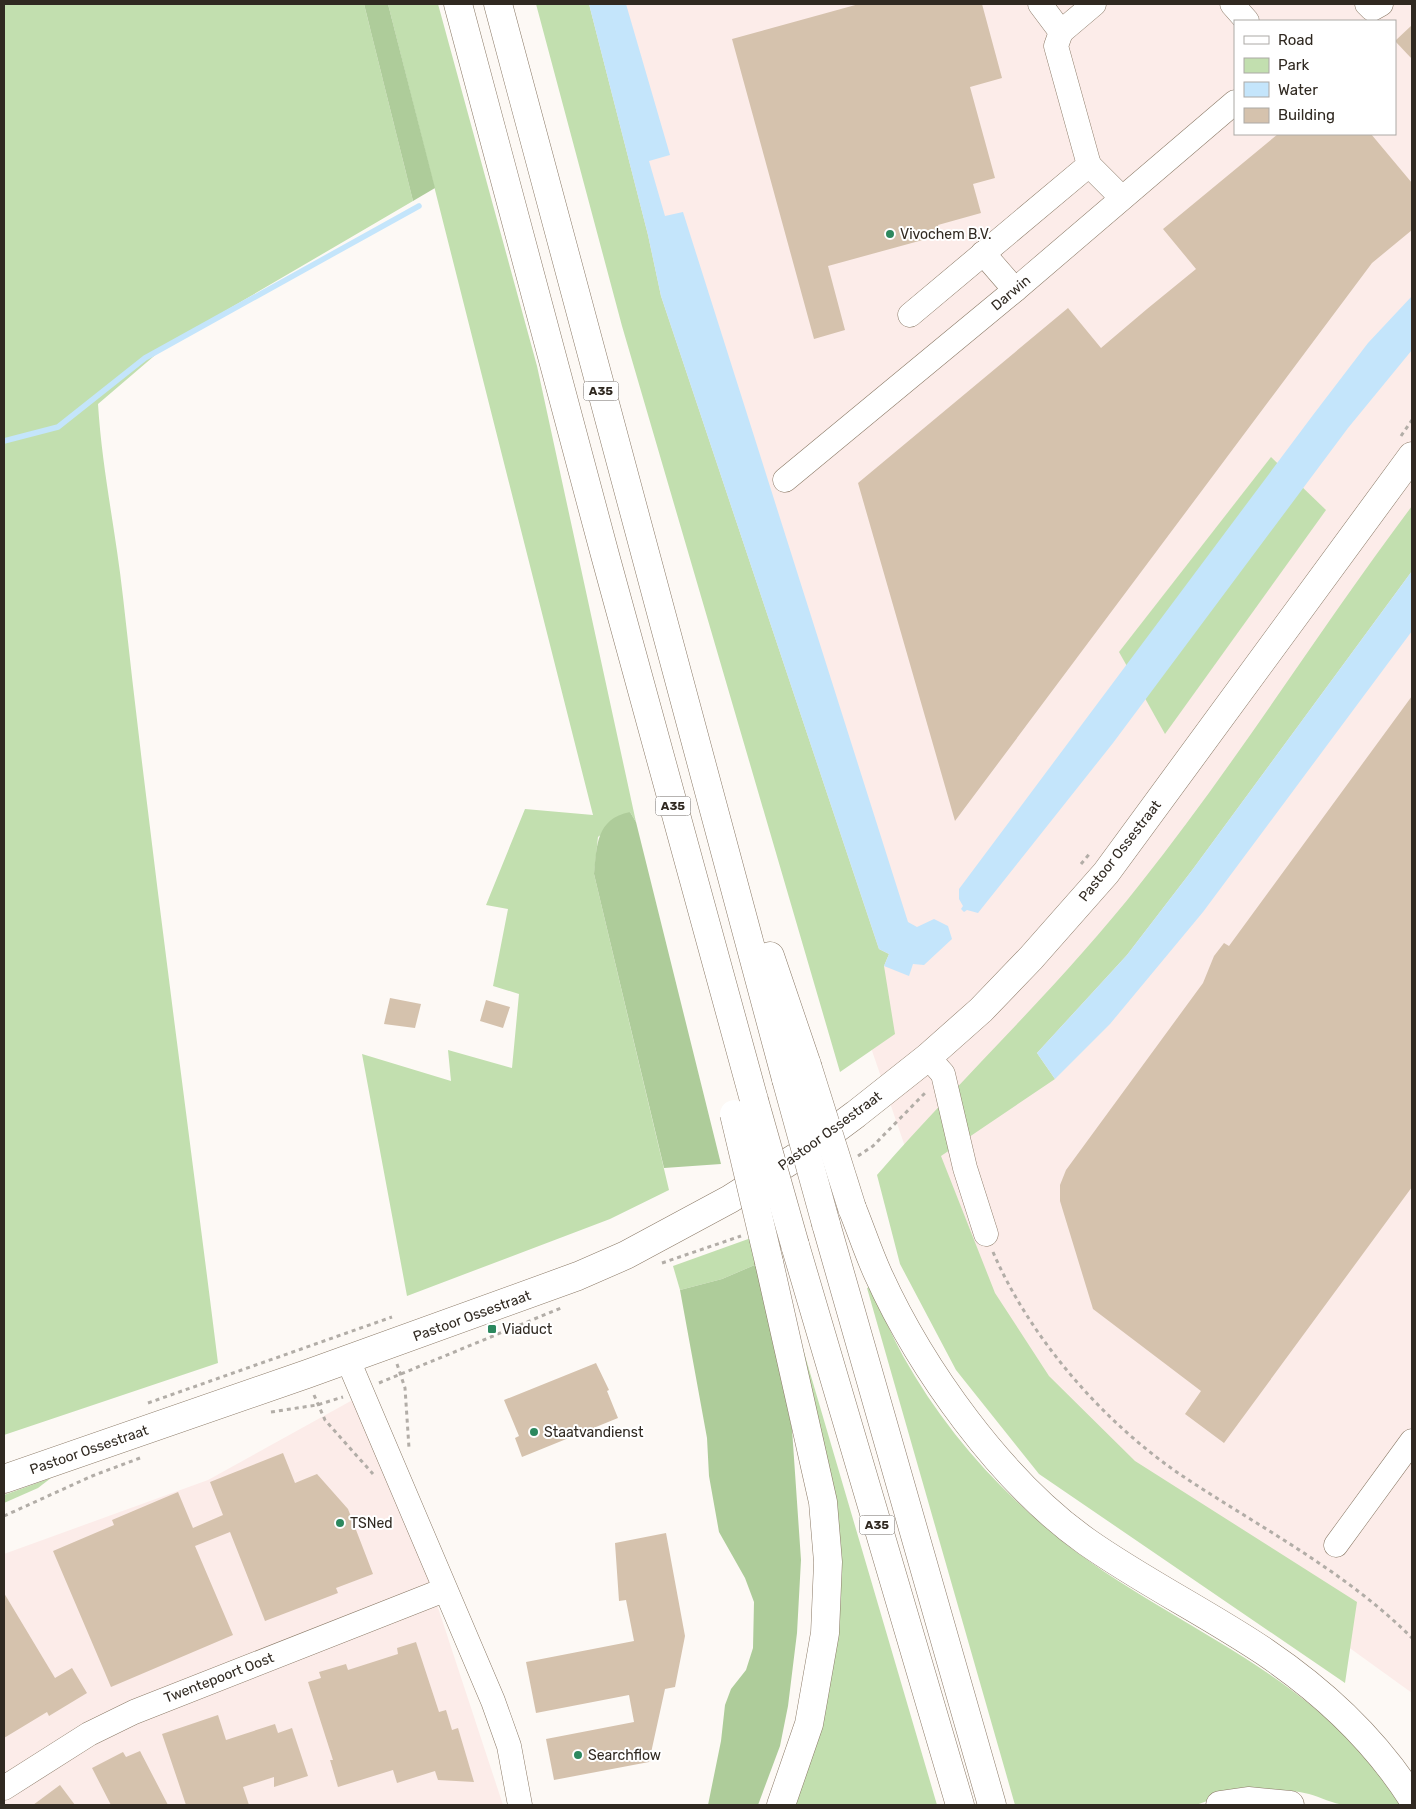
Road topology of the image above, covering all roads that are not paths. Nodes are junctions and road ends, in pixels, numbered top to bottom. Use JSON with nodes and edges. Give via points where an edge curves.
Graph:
{"nodes":[{"id":1,"x":458,"y":4,"type":"edge"},
{"id":2,"x":498,"y":4,"type":"edge"},
{"id":3,"x":1040,"y":4,"type":"edge"},
{"id":4,"x":1094,"y":4,"type":"edge"},
{"id":5,"x":1232,"y":4,"type":"edge"},
{"id":6,"x":1367,"y":4,"type":"edge"},
{"id":7,"x":1381,"y":4,"type":"edge"},
{"id":8,"x":1245,"y":20,"type":"edge"},
{"id":9,"x":1061,"y":32,"type":"junction"},
{"id":10,"x":1234,"y":103,"type":"edge"},
{"id":11,"x":1089,"y":165,"type":"junction"},
{"id":12,"x":1122,"y":198,"type":"junction"},
{"id":13,"x":983,"y":253,"type":"junction"},
{"id":14,"x":1015,"y":290,"type":"junction"},
{"id":15,"x":910,"y":315,"type":"dead end"},
{"id":16,"x":1412,"y":456,"type":"edge"},
{"id":17,"x":785,"y":480,"type":"dead end"},
{"id":18,"x":928,"y":1057,"type":"junction"},
{"id":19,"x":797,"y":1072,"type":"junction"},
{"id":20,"x":744,"y":1107,"type":"junction"},
{"id":21,"x":986,"y":1234,"type":"road end"},
{"id":22,"x":348,"y":1360,"type":"junction"},
{"id":23,"x":1412,"y":1441,"type":"edge"},
{"id":24,"x":5,"y":1479,"type":"edge"},
{"id":25,"x":1336,"y":1545,"type":"dead end"},
{"id":26,"x":444,"y":1590,"type":"junction"},
{"id":27,"x":4,"y":1788,"type":"edge"},
{"id":28,"x":1412,"y":1798,"type":"edge"},
{"id":29,"x":520,"y":1805,"type":"edge"},
{"id":30,"x":781,"y":1805,"type":"edge"},
{"id":31,"x":960,"y":1805,"type":"edge"},
{"id":32,"x":992,"y":1805,"type":"edge"},
{"id":33,"x":1220,"y":1805,"type":"edge"},
{"id":34,"x":1290,"y":1805,"type":"edge"}],
"edges":[{"from":1,"to":20,"type":"main road","number":"A35","via":[[742,1056]]},
{"from":2,"to":19,"type":"main road","number":"A35","via":[[722,841]]},
{"from":3,"to":9,"type":"street"},
{"from":4,"to":9,"type":"street"},
{"from":5,"to":8,"type":"street"},
{"from":6,"to":7,"type":"street","via":[[1372,9]]},
{"from":9,"to":11,"type":"street","via":[[1056,46]]},
{"from":10,"to":12,"type":"street","name":"Darwin"},
{"from":11,"to":12,"type":"street"},
{"from":11,"to":13,"type":"street"},
{"from":12,"to":14,"type":"street","name":"Darwin"},
{"from":13,"to":14,"type":"street"},
{"from":13,"to":15,"type":"street"},
{"from":14,"to":17,"type":"street","name":"Darwin"},
{"from":16,"to":18,"type":"main road","name":"Pastoor Ossestraat","via":[[1106,873],[1032,958],[981,1010]]},
{"from":18,"to":21,"type":"street","via":[[943,1074],[965,1168]]},
{"from":18,"to":22,"type":"main road","name":"Pastoor Ossestraat","via":[[809,1149],[730,1198],[626,1255],[526,1296]]},
{"from":19,"to":28,"type":"main road","number":"A35","bridge":true,"via":[[878,1274],[905,1328],[1002,1466],[1086,1541],[1265,1652],[1322,1696],[1368,1739]]},
{"from":19,"to":32,"type":"main road","number":"A35","bridge":true,"via":[[826,1224]]},
{"from":20,"to":30,"type":"main road","number":"A35","bridge":true,"via":[[769,1262],[823,1502],[828,1562],[826,1633],[809,1724]]},
{"from":20,"to":31,"type":"main road","number":"A35","bridge":true,"via":[[795,1245]]},
{"from":22,"to":24,"type":"main road","name":"Pastoor Ossestraat"},
{"from":22,"to":26,"type":"street"},
{"from":23,"to":25,"type":"street"},
{"from":26,"to":27,"type":"street","name":"Twentepoort Oost","via":[[134,1712],[89,1734]]},
{"from":26,"to":29,"type":"street","via":[[509,1746]]},
{"from":33,"to":34,"type":"main road","via":[[1248,1801]]}]}
